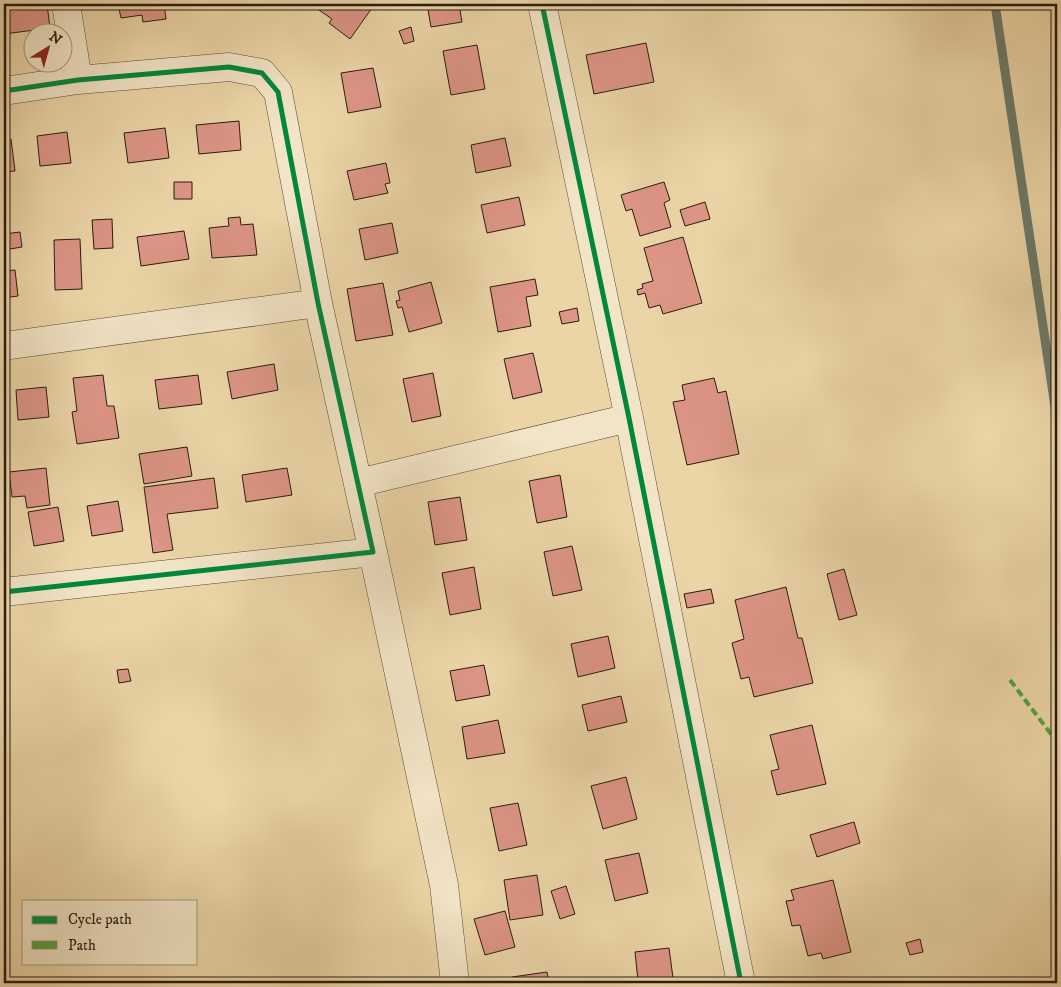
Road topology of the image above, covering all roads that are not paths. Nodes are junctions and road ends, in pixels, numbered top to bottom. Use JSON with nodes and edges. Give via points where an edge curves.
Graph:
{"nodes":[{"id":1,"x":66,"y":4,"type":"edge"},
{"id":2,"x":542,"y":4,"type":"edge"},
{"id":3,"x":78,"y":80,"type":"junction"},
{"id":4,"x":4,"y":91,"type":"edge"},
{"id":5,"x":318,"y":303,"type":"junction"},
{"id":6,"x":4,"y":346,"type":"edge"},
{"id":7,"x":629,"y":418,"type":"junction"},
{"id":8,"x":358,"y":483,"type":"junction"},
{"id":9,"x":373,"y":552,"type":"junction"},
{"id":10,"x":4,"y":592,"type":"edge"},
{"id":11,"x":455,"y":983,"type":"edge"},
{"id":12,"x":741,"y":983,"type":"edge"}],
"edges":[{"from":1,"to":3,"type":"street"},
{"from":2,"to":7,"type":"street"},
{"from":3,"to":4,"type":"street"},
{"from":3,"to":5,"type":"street","via":[[229,67],[262,73],[278,92]]},
{"from":5,"to":6,"type":"street"},
{"from":5,"to":8,"type":"street"},
{"from":7,"to":8,"type":"street"},
{"from":7,"to":12,"type":"street"},
{"from":8,"to":9,"type":"street"},
{"from":9,"to":10,"type":"street"},
{"from":9,"to":11,"type":"street","via":[[444,886]]}]}
